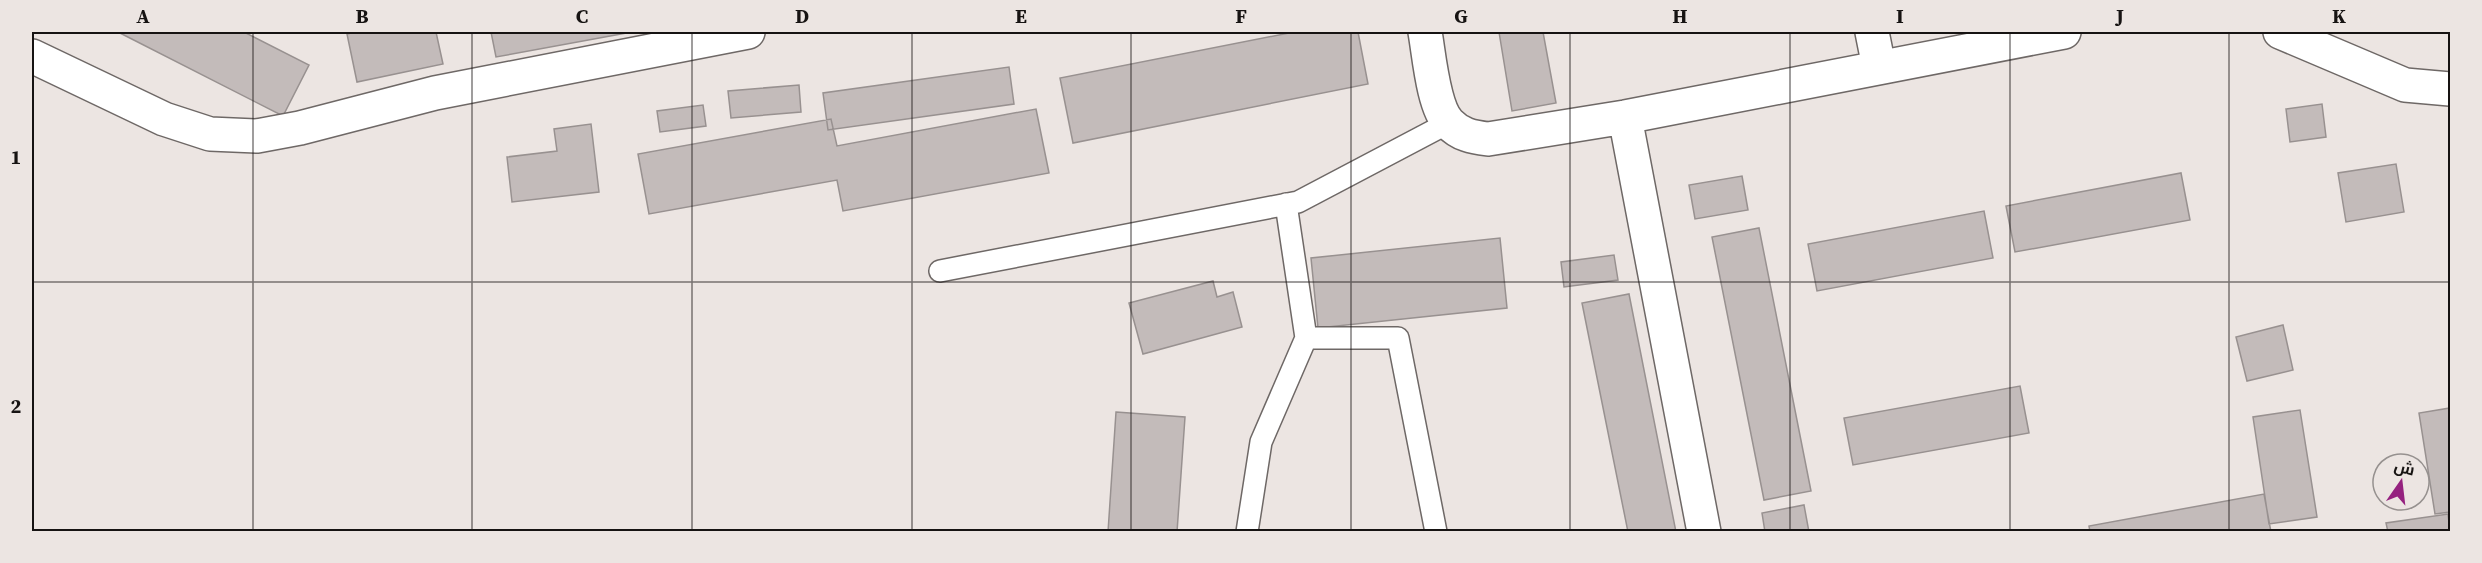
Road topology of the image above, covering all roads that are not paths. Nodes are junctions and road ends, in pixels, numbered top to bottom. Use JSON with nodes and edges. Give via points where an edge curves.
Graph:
{"nodes":[{"id":1,"x":748,"y":32,"type":"edge"},
{"id":2,"x":1425,"y":32,"type":"edge"},
{"id":3,"x":1872,"y":32,"type":"edge"},
{"id":4,"x":2064,"y":32,"type":"edge"},
{"id":5,"x":2280,"y":32,"type":"edge"},
{"id":6,"x":32,"y":56,"type":"edge"},
{"id":7,"x":1879,"y":67,"type":"junction"},
{"id":8,"x":2451,"y":89,"type":"edge"},
{"id":9,"x":1625,"y":117,"type":"junction"},
{"id":10,"x":1448,"y":123,"type":"junction"},
{"id":11,"x":1286,"y":204,"type":"junction"},
{"id":12,"x":940,"y":271,"type":"dead end"},
{"id":13,"x":1306,"y":338,"type":"junction"},
{"id":14,"x":1247,"y":531,"type":"edge"},
{"id":15,"x":1436,"y":531,"type":"edge"},
{"id":16,"x":1704,"y":531,"type":"edge"}],
"edges":[{"from":1,"to":6,"type":"street","via":[[435,93],[257,136],[210,134],[164,119]]},
{"from":2,"to":10,"type":"street","via":[[1439,104]]},
{"from":3,"to":7,"type":"street"},
{"from":4,"to":7,"type":"street"},
{"from":5,"to":8,"type":"street","via":[[2405,85]]},
{"from":7,"to":9,"type":"street"},
{"from":9,"to":10,"type":"street","via":[[1488,139],[1467,136]]},
{"from":9,"to":16,"type":"street"},
{"from":10,"to":11,"type":"lane","via":[[1298,202]]},
{"from":11,"to":12,"type":"lane"},
{"from":11,"to":13,"type":"lane"},
{"from":13,"to":14,"type":"lane","via":[[1261,442]]},
{"from":13,"to":15,"type":"lane","via":[[1398,338]]}]}
